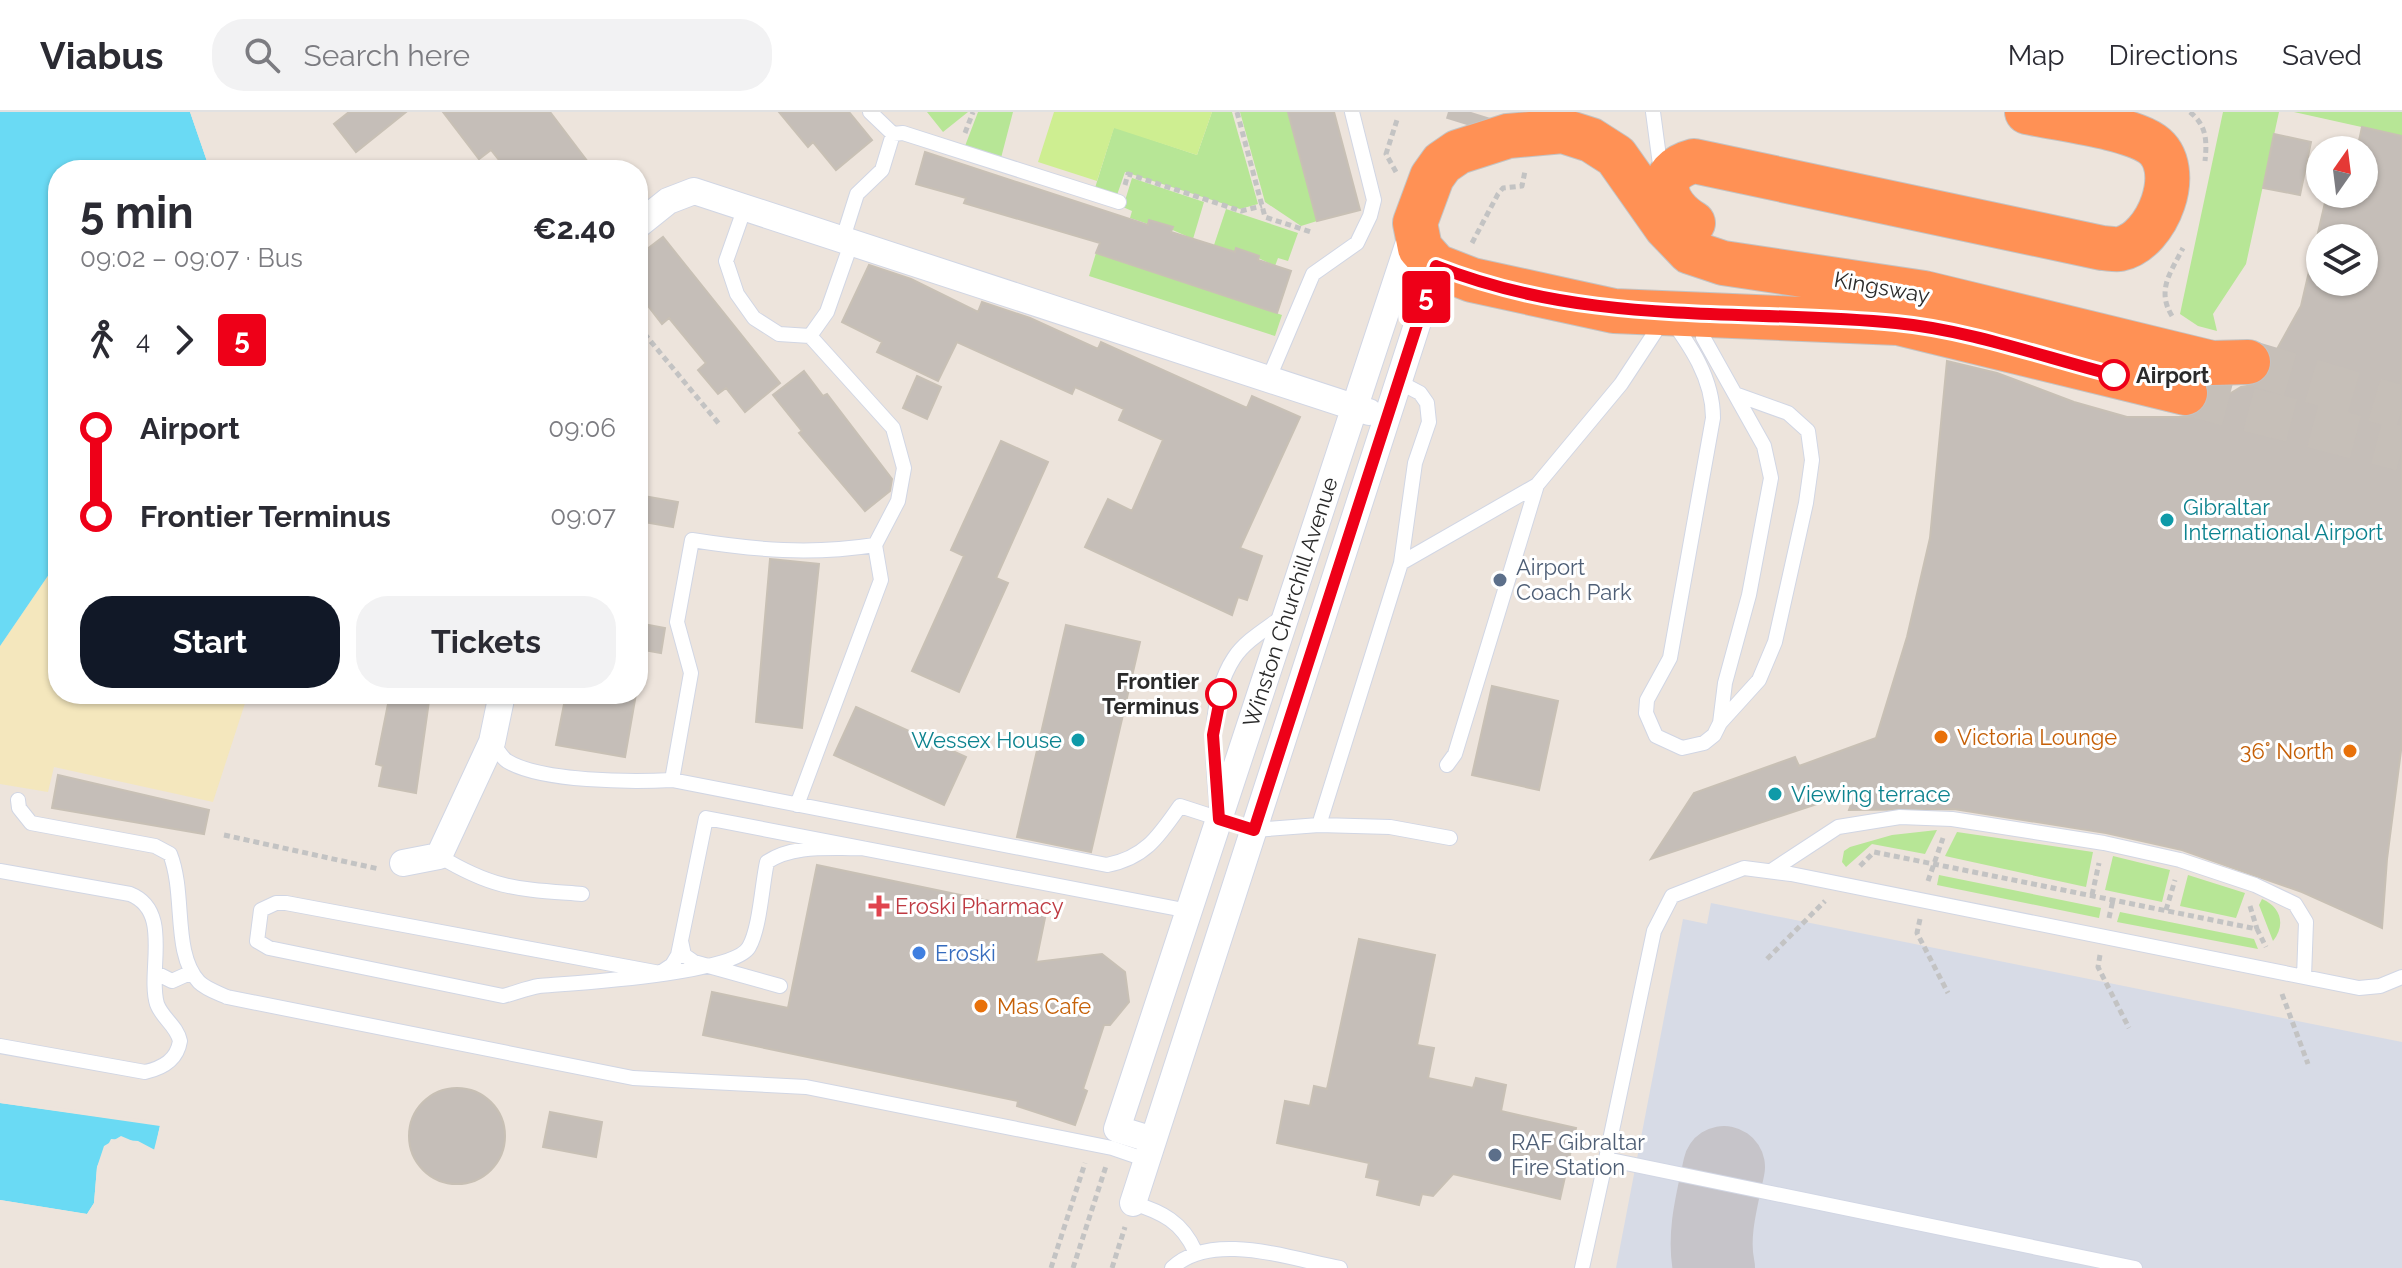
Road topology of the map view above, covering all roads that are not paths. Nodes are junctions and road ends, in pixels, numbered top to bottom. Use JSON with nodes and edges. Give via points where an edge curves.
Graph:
{"nodes":[{"id":1,"x":870,"y":112,"type":"edge"},
{"id":2,"x":1352,"y":112,"type":"edge"},
{"id":3,"x":1653,"y":112,"type":"edge"},
{"id":4,"x":2027,"y":112,"type":"edge"},
{"id":5,"x":893,"y":134,"type":"junction"},
{"id":6,"x":1466,"y":141,"type":"joint"},
{"id":7,"x":1666,"y":188,"type":"junction"},
{"id":8,"x":1119,"y":202,"type":"road end"},
{"id":9,"x":745,"y":207,"type":"junction"},
{"id":10,"x":648,"y":217,"type":"edge"},
{"id":11,"x":1415,"y":223,"type":"junction"},
{"id":12,"x":848,"y":239,"type":"junction"},
{"id":13,"x":1436,"y":266,"type":"junction"},
{"id":14,"x":1667,"y":314,"type":"junction"},
{"id":15,"x":1717,"y":316,"type":"junction"},
{"id":16,"x":810,"y":336,"type":"junction"},
{"id":17,"x":1268,"y":380,"type":"junction"},
{"id":18,"x":1399,"y":382,"type":"junction"},
{"id":19,"x":2185,"y":393,"type":"tunnel mouth"},
{"id":20,"x":1735,"y":394,"type":"junction"},
{"id":21,"x":1354,"y":407,"type":"junction"},
{"id":22,"x":1387,"y":418,"type":"junction"},
{"id":23,"x":1537,"y":485,"type":"junction"},
{"id":24,"x":875,"y":545,"type":"junction"},
{"id":25,"x":1401,"y":563,"type":"junction"},
{"id":26,"x":1286,"y":615,"type":"junction"},
{"id":27,"x":500,"y":704,"type":"edge"},
{"id":28,"x":1720,"y":723,"type":"junction"},
{"id":29,"x":492,"y":742,"type":"junction"},
{"id":30,"x":1447,"y":765,"type":"dead end"},
{"id":31,"x":672,"y":780,"type":"junction"},
{"id":32,"x":18,"y":800,"type":"dead end"},
{"id":33,"x":797,"y":805,"type":"junction"},
{"id":34,"x":1219,"y":819,"type":"junction"},
{"id":35,"x":1319,"y":825,"type":"junction"},
{"id":36,"x":753,"y":827,"type":"junction"},
{"id":37,"x":1254,"y":830,"type":"junction"},
{"id":38,"x":1450,"y":838,"type":"dead end"},
{"id":39,"x":862,"y":848,"type":"junction"},
{"id":40,"x":439,"y":856,"type":"junction"},
{"id":41,"x":767,"y":862,"type":"junction"},
{"id":42,"x":403,"y":863,"type":"road end"},
{"id":43,"x":0,"y":871,"type":"edge"},
{"id":44,"x":1771,"y":871,"type":"junction"},
{"id":45,"x":582,"y":894,"type":"dead end"},
{"id":46,"x":1189,"y":911,"type":"junction"},
{"id":47,"x":681,"y":941,"type":"junction"},
{"id":48,"x":707,"y":966,"type":"junction"},
{"id":49,"x":192,"y":972,"type":"junction"},
{"id":50,"x":156,"y":973,"type":"junction"},
{"id":51,"x":660,"y":973,"type":"junction"},
{"id":52,"x":2304,"y":977,"type":"junction"},
{"id":53,"x":2402,"y":977,"type":"edge"},
{"id":54,"x":780,"y":986,"type":"dead end"},
{"id":55,"x":0,"y":1046,"type":"edge"},
{"id":56,"x":1150,"y":1150,"type":"junction"},
{"id":57,"x":1606,"y":1159,"type":"junction"},
{"id":58,"x":1129,"y":1216,"type":"joint"},
{"id":59,"x":1195,"y":1251,"type":"junction"},
{"id":60,"x":1172,"y":1268,"type":"edge"},
{"id":61,"x":1340,"y":1268,"type":"edge"},
{"id":62,"x":1582,"y":1268,"type":"edge"},
{"id":63,"x":2135,"y":1268,"type":"edge"}],
"edges":[{"from":1,"to":5,"type":"lane"},
{"from":2,"to":17,"type":"lane","via":[[1374,200],[1370,216],[1357,243],[1313,274]]},
{"from":3,"to":7,"type":"lane"},
{"from":4,"to":7,"type":"highway","via":[[2133,135],[2154,145],[2165,162],[2167,183],[2152,224],[2137,240],[2121,249],[2102,248],[1713,163],[1680,165],[1669,174]]},
{"from":5,"to":8,"type":"lane"},
{"from":5,"to":12,"type":"lane","via":[[882,170],[857,194]]},
{"from":6,"to":7,"type":"highway","name":"Kingsway","via":[[1563,131],[1591,140],[1616,156],[1690,252],[1723,263],[1912,291],[2212,363],[2248,362],[2217,348],[1943,278],[1716,235],[1685,219],[1671,204]]},
{"from":6,"to":11,"type":"highway","name":"Winston Churchill Avenue"},
{"from":9,"to":10,"type":"street","via":[[694,191],[668,201]]},
{"from":9,"to":12,"type":"street"},
{"from":9,"to":16,"type":"lane","via":[[726,261],[737,294],[754,318],[779,334]]},
{"from":11,"to":13,"type":"highway","via":[[1420,248]]},
{"from":11,"to":21,"type":"street","name":"Winston Churchill Avenue"},
{"from":12,"to":16,"type":"lane","via":[[827,312]]},
{"from":12,"to":17,"type":"street"},
{"from":13,"to":14,"type":"highway","name":"Kingsway","via":[[1472,280],[1614,311]]},
{"from":13,"to":18,"type":"street","name":"Winston Churchill Avenue"},
{"from":14,"to":15,"type":"highway","name":"Kingsway"},
{"from":14,"to":23,"type":"lane","via":[[1621,384]]},
{"from":14,"to":28,"type":"lane","via":[[1711,388],[1713,418],[1670,658],[1647,700],[1646,713],[1656,736],[1682,748],[1704,743]]},
{"from":15,"to":19,"type":"highway","name":"Kingsway","via":[[1898,323]]},
{"from":15,"to":20,"type":"lane","via":[[1708,322],[1703,337]]},
{"from":16,"to":24,"type":"lane","via":[[893,428],[904,468],[898,501]]},
{"from":17,"to":21,"type":"street"},
{"from":18,"to":22,"type":"street","name":"Winston Churchill Avenue"},
{"from":18,"to":25,"type":"lane","via":[[1420,393],[1430,412],[1415,463]]},
{"from":20,"to":28,"type":"lane","via":[[1764,446],[1771,478]]},
{"from":20,"to":28,"type":"lane","via":[[1799,420],[1808,431],[1812,460],[1799,545],[1771,653],[1759,680]]},
{"from":21,"to":22,"type":"street"},
{"from":21,"to":26,"type":"street","name":"Winston Churchill Avenue"},
{"from":22,"to":37,"type":"street","name":"Winston Churchill Avenue"},
{"from":23,"to":25,"type":"lane"},
{"from":23,"to":30,"type":"lane","via":[[1455,754]]},
{"from":24,"to":31,"type":"lane","via":[[824,553],[692,540],[677,622],[691,673]]},
{"from":24,"to":33,"type":"lane","via":[[881,580]]},
{"from":25,"to":35,"type":"lane"},
{"from":26,"to":34,"type":"street","name":"Winston Churchill Avenue"},
{"from":26,"to":34,"type":"lane","via":[[1234,656],[1226,673],[1213,735]]},
{"from":27,"to":29,"type":"street"},
{"from":29,"to":31,"type":"lane","via":[[506,761],[545,771],[626,782]]},
{"from":29,"to":40,"type":"street"},
{"from":31,"to":33,"type":"lane"},
{"from":32,"to":49,"type":"lane","via":[[31,823],[155,846],[170,854],[179,877],[185,962]]},
{"from":33,"to":34,"type":"lane","via":[[1107,865],[1147,850],[1180,806]]},
{"from":34,"to":37,"type":"lane"},
{"from":34,"to":46,"type":"street","name":"Winston Churchill Avenue"},
{"from":35,"to":37,"type":"lane"},
{"from":35,"to":38,"type":"lane","via":[[1390,827]]},
{"from":36,"to":39,"type":"lane"},
{"from":36,"to":41,"type":"lane","via":[[765,837]]},
{"from":36,"to":47,"type":"lane","via":[[706,818]]},
{"from":37,"to":56,"type":"street","name":"Winston Churchill Avenue"},
{"from":39,"to":41,"type":"lane","via":[[801,850]]},
{"from":39,"to":46,"type":"lane"},
{"from":40,"to":42,"type":"street"},
{"from":40,"to":45,"type":"lane","via":[[476,879],[514,889]]},
{"from":41,"to":48,"type":"lane","via":[[751,945],[735,960]]},
{"from":43,"to":50,"type":"lane","via":[[137,897],[151,916]]},
{"from":44,"to":52,"type":"lane"},
{"from":44,"to":52,"type":"lane","via":[[1838,827],[1900,817],[1952,819],[2104,843],[2180,860],[2295,904],[2306,922]]},
{"from":44,"to":57,"type":"lane","via":[[1744,868],[1672,896],[1654,931]]},
{"from":46,"to":56,"type":"street","name":"Winston Churchill Avenue","via":[[1117,1129]]},
{"from":47,"to":48,"type":"lane","via":[[684,955]]},
{"from":47,"to":51,"type":"lane","via":[[672,965]]},
{"from":48,"to":51,"type":"lane"},
{"from":48,"to":54,"type":"lane"},
{"from":49,"to":50,"type":"lane","via":[[172,981]]},
{"from":49,"to":56,"type":"lane","via":[[201,984],[227,997],[633,1078],[806,1087],[1112,1148]]},
{"from":50,"to":55,"type":"lane","via":[[157,1004],[180,1041],[175,1057],[158,1069],[132,1072]]},
{"from":51,"to":51,"type":"lane","via":[[503,996],[480,994],[269,948],[257,941],[255,931],[261,910],[286,903]]},
{"from":52,"to":53,"type":"lane","via":[[2359,988]]},
{"from":56,"to":58,"type":"street","name":"Winston Churchill Avenue"},
{"from":57,"to":62,"type":"lane"},
{"from":57,"to":63,"type":"lane"},
{"from":58,"to":59,"type":"lane","via":[[1173,1219]]},
{"from":59,"to":60,"type":"lane"},
{"from":59,"to":61,"type":"lane","via":[[1226,1248]]}]}
